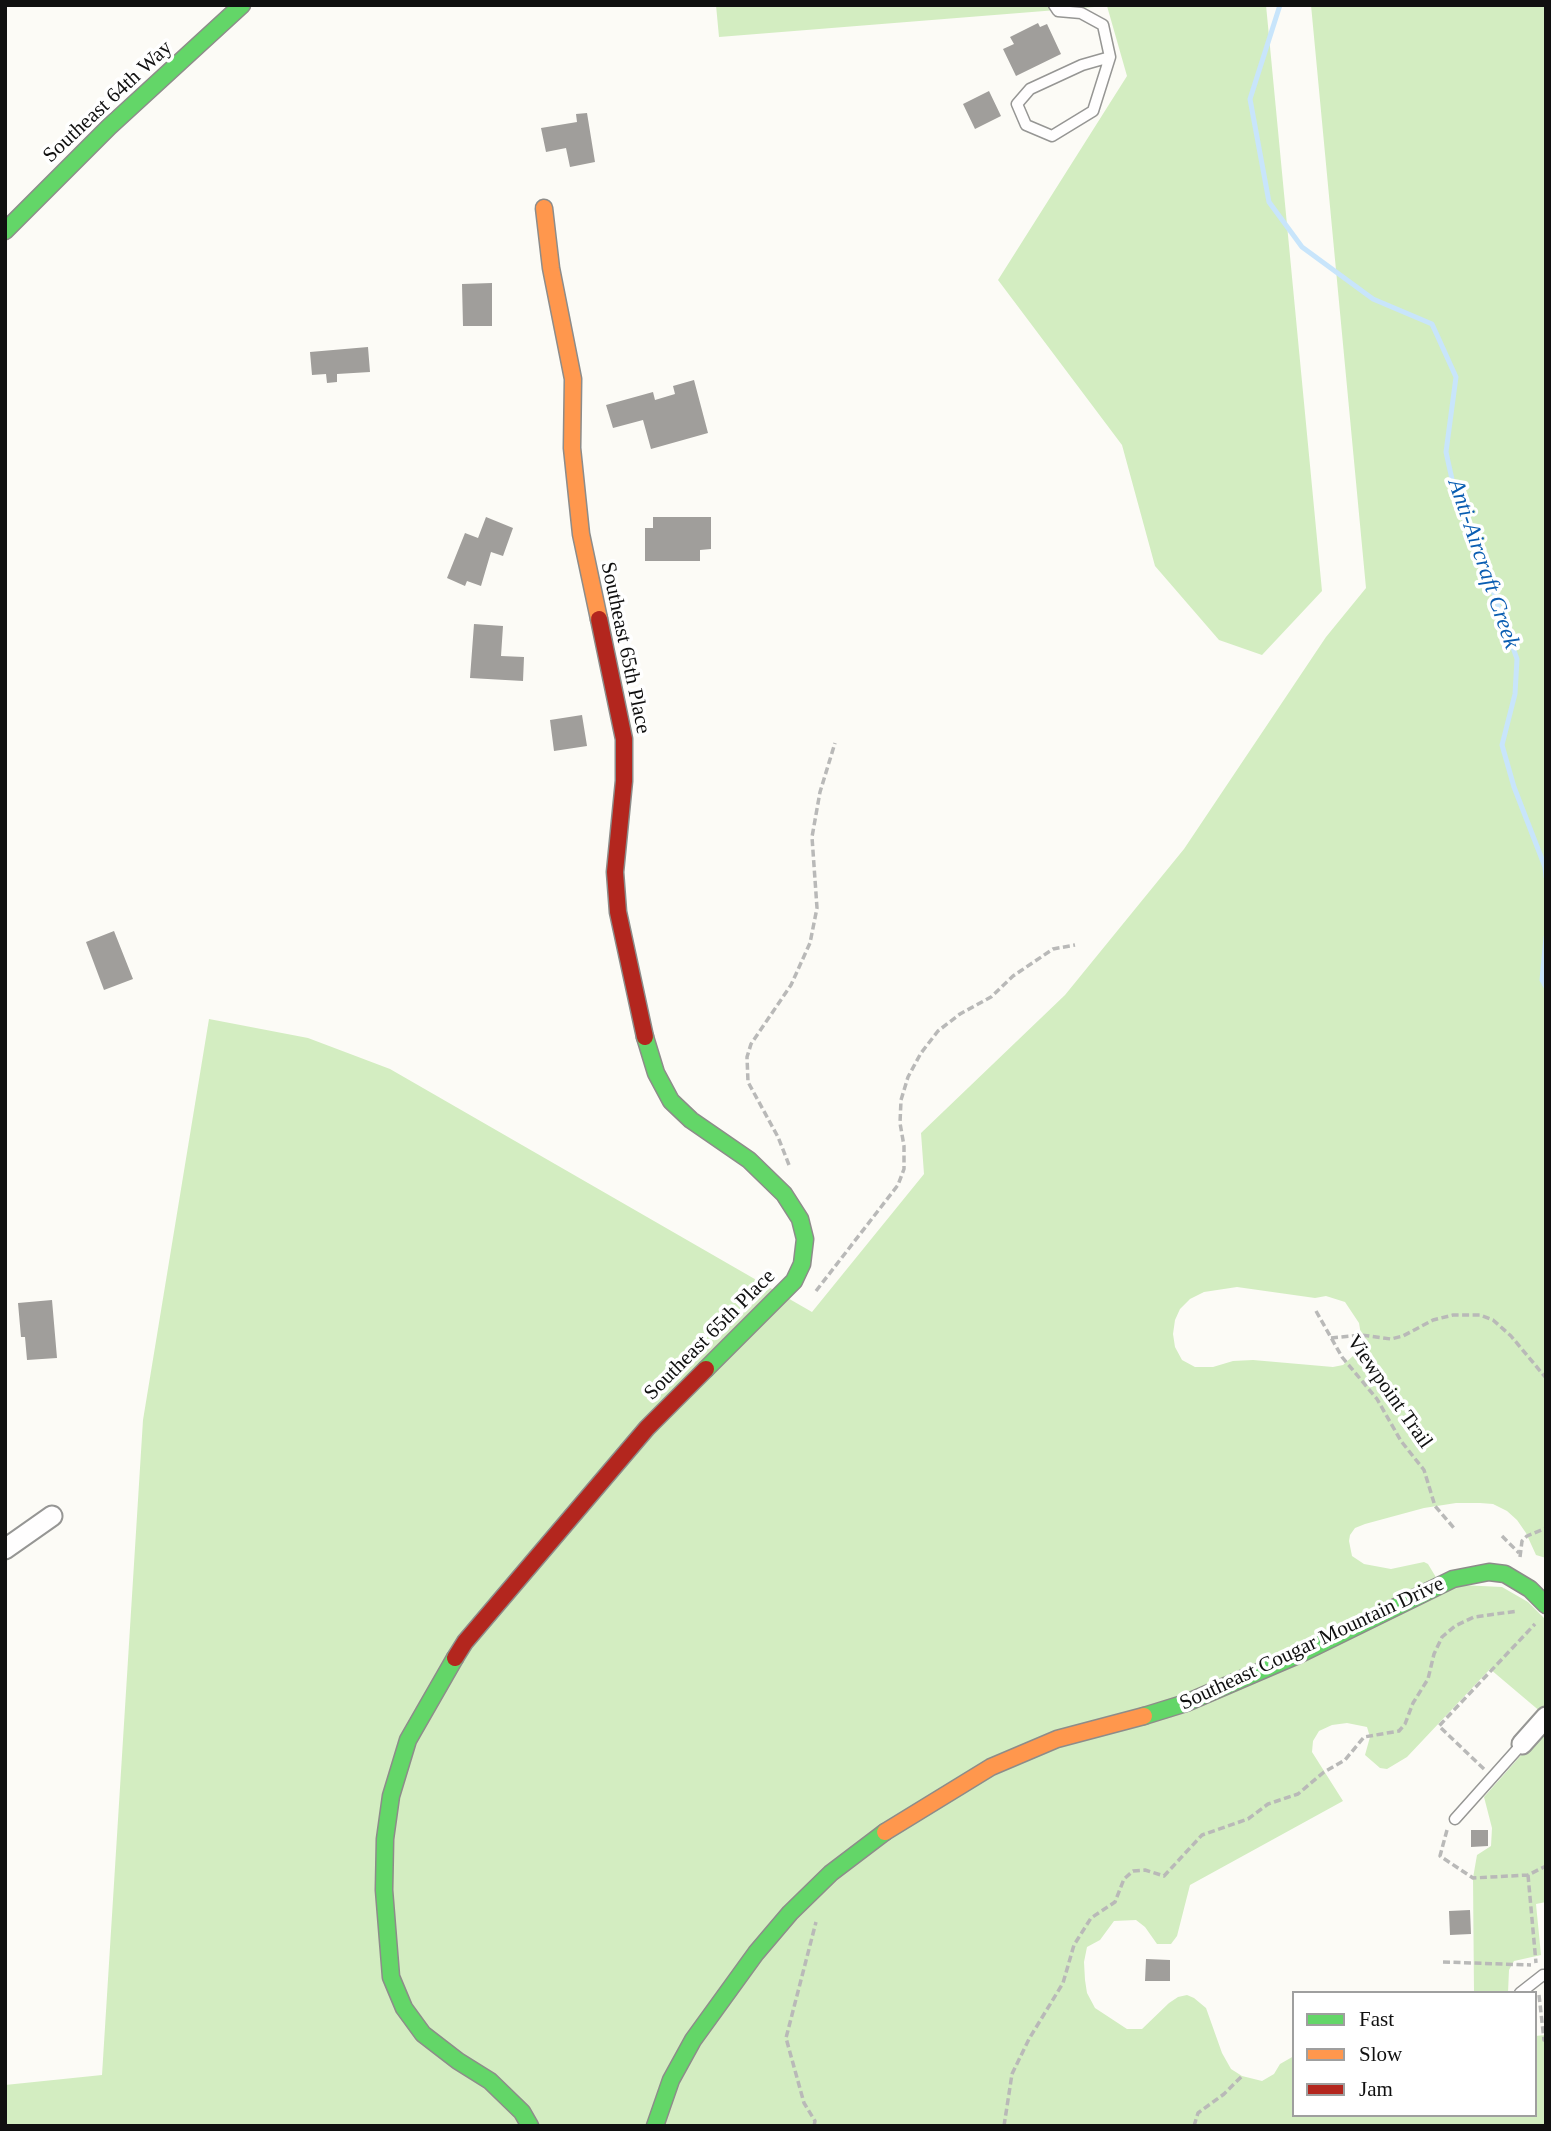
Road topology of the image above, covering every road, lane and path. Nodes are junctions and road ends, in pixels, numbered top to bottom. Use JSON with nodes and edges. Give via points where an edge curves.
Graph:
{"nodes":[{"id":1,"x":242,"y":5,"type":"edge"},
{"id":2,"x":1054,"y":5,"type":"edge"},
{"id":3,"x":1110,"y":57,"type":"junction"},
{"id":4,"x":544,"y":208,"type":"dead end"},
{"id":5,"x":5,"y":231,"type":"edge"},
{"id":6,"x":835,"y":743,"type":"dead end"},
{"id":7,"x":1075,"y":945,"type":"dead end"},
{"id":8,"x":793,"y":1174,"type":"dead end"},
{"id":9,"x":794,"y":1281,"type":"junction"},
{"id":10,"x":1316,"y":1311,"type":"dead end"},
{"id":11,"x":1331,"y":1338,"type":"junction"},
{"id":12,"x":1546,"y":1378,"type":"edge"},
{"id":13,"x":51,"y":1516,"type":"dead end"},
{"id":14,"x":1454,"y":1528,"type":"dead end"},
{"id":15,"x":1502,"y":1536,"type":"dead end"},
{"id":16,"x":5,"y":1549,"type":"edge"},
{"id":17,"x":1519,"y":1553,"type":"dead end"},
{"id":18,"x":1546,"y":1605,"type":"edge"},
{"id":19,"x":1523,"y":1611,"type":"dead end"},
{"id":20,"x":1537,"y":1621,"type":"dead end"},
{"id":21,"x":1546,"y":1717,"type":"edge"},
{"id":22,"x":1522,"y":1744,"type":"joint"},
{"id":23,"x":1493,"y":1776,"type":"junction"},
{"id":24,"x":1455,"y":1819,"type":"joint"},
{"id":25,"x":1546,"y":1866,"type":"edge"},
{"id":26,"x":1528,"y":1875,"type":"junction"},
{"id":27,"x":817,"y":1918,"type":"dead end"},
{"id":28,"x":1443,"y":1962,"type":"dead end"},
{"id":29,"x":1540,"y":1977,"type":"joint"},
{"id":30,"x":1522,"y":1991,"type":"edge"},
{"id":31,"x":1546,"y":2040,"type":"edge"},
{"id":32,"x":1242,"y":2076,"type":"dead end"},
{"id":33,"x":530,"y":2126,"type":"edge"},
{"id":34,"x":655,"y":2126,"type":"edge"},
{"id":35,"x":814,"y":2126,"type":"edge"},
{"id":36,"x":1004,"y":2126,"type":"edge"},
{"id":37,"x":1194,"y":2126,"type":"edge"}],
"edges":[{"from":1,"to":5,"type":"street","name":"Southeast 64th Way"},
{"from":2,"to":3,"type":"lane","via":[[1103,25]]},
{"from":3,"to":3,"type":"lane","via":[[1093,111],[1052,135],[1026,125],[1017,104],[1030,89]]},
{"from":4,"to":9,"type":"street","name":"Southeast 65th Place","via":[[573,379],[572,448],[581,534],[624,739],[615,872],[629,972],[647,1046],[671,1101],[749,1160],[792,1203],[805,1239]]},
{"from":6,"to":8,"type":"path","via":[[812,837],[817,908],[810,943],[791,985],[747,1057],[748,1082]]},
{"from":7,"to":9,"type":"path","via":[[1053,949],[937,1031],[908,1076],[901,1100],[904,1169],[898,1185],[812,1296]]},
{"from":9,"to":33,"type":"street","name":"Southeast 65th Place","via":[[647,1428],[465,1642],[408,1740],[391,1796],[385,1839],[391,1978],[404,2008],[423,2034],[489,2081],[522,2112]]},
{"from":10,"to":11,"type":"path","name":"Viewpoint Trail"},
{"from":11,"to":12,"type":"path","via":[[1391,1339],[1433,1320],[1480,1315],[1511,1336]]},
{"from":11,"to":14,"type":"path","name":"Viewpoint Trail","via":[[1424,1470],[1435,1506]]},
{"from":13,"to":16,"type":"street"},
{"from":15,"to":17,"type":"path"},
{"from":18,"to":34,"type":"street","name":"Southeast Cougar Mountain Drive","via":[[1505,1574],[1461,1577],[1186,1703],[1057,1739],[952,1789],[870,1841],[790,1913],[693,2040],[671,2080]]},
{"from":19,"to":36,"type":"path","via":[[1482,1614],[1448,1632],[1437,1645],[1428,1679],[1399,1731],[1364,1737],[1345,1760],[1298,1794],[1202,1836],[1164,1876],[1133,1871],[1115,1902],[1091,1918],[1074,1945],[1063,1983],[1012,2074]]},
{"from":20,"to":23,"type":"path","via":[[1439,1726]]},
{"from":21,"to":22,"type":"street"},
{"from":22,"to":23,"type":"lane"},
{"from":23,"to":24,"type":"lane"},
{"from":24,"to":26,"type":"path","via":[[1445,1834],[1440,1856],[1473,1878]]},
{"from":25,"to":26,"type":"path"},
{"from":26,"to":28,"type":"path","via":[[1536,1965]]},
{"from":27,"to":35,"type":"path","via":[[786,2038]]},
{"from":29,"to":30,"type":"lane"},
{"from":29,"to":31,"type":"path"},
{"from":32,"to":37,"type":"path","via":[[1198,2113]]}]}
